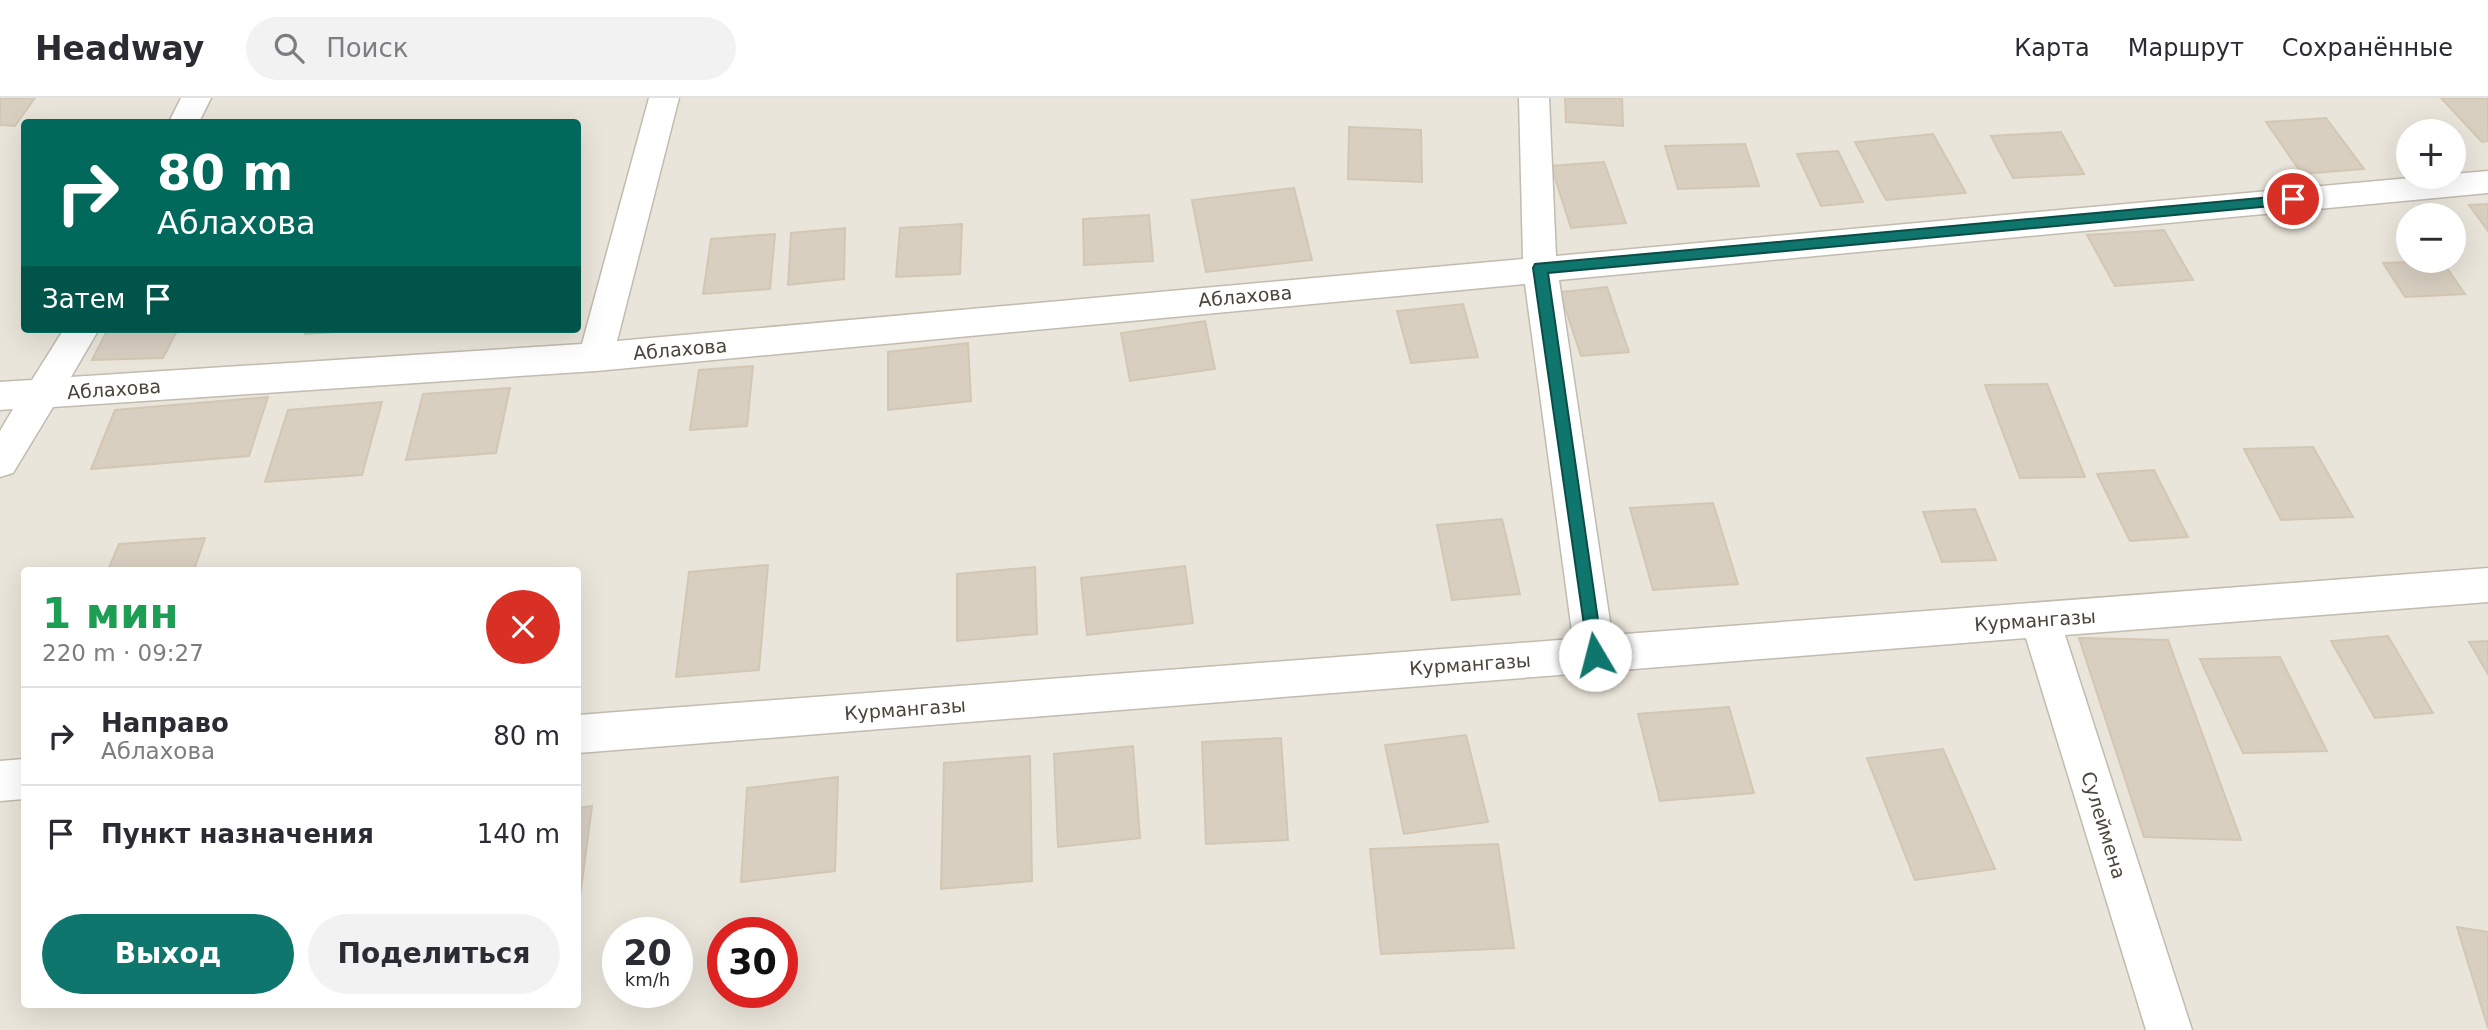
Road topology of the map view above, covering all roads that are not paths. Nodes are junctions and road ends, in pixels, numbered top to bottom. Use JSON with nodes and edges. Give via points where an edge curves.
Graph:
{"nodes":[{"id":1,"x":196,"y":98,"type":"edge"},
{"id":2,"x":664,"y":98,"type":"edge"},
{"id":3,"x":1534,"y":98,"type":"edge"},
{"id":4,"x":186,"y":119,"type":"edge"},
{"id":5,"x":2488,"y":182,"type":"edge"},
{"id":6,"x":1540,"y":268,"type":"junction"},
{"id":7,"x":80,"y":333,"type":"edge"},
{"id":8,"x":596,"y":357,"type":"junction"},
{"id":9,"x":43,"y":393,"type":"junction"},
{"id":10,"x":0,"y":396,"type":"edge"},
{"id":11,"x":0,"y":462,"type":"edge"},
{"id":12,"x":2488,"y":585,"type":"edge"},
{"id":13,"x":2040,"y":620,"type":"junction"},
{"id":14,"x":1595,"y":655,"type":"junction"},
{"id":15,"x":581,"y":734,"type":"edge"},
{"id":16,"x":21,"y":779,"type":"edge"},
{"id":17,"x":0,"y":781,"type":"edge"},
{"id":18,"x":2169,"y":1030,"type":"edge"}],
"edges":[{"from":1,"to":4,"type":"street"},
{"from":2,"to":8,"type":"street"},
{"from":3,"to":6,"type":"street"},
{"from":5,"to":6,"type":"street","name":"Аблахова"},
{"from":6,"to":8,"type":"street","name":"Аблахова"},
{"from":6,"to":14,"type":"street"},
{"from":7,"to":9,"type":"street"},
{"from":8,"to":9,"type":"street","name":"Аблахова"},
{"from":9,"to":10,"type":"street","name":"Аблахова"},
{"from":9,"to":11,"type":"street"},
{"from":12,"to":13,"type":"street","name":"Курмангазы"},
{"from":13,"to":14,"type":"street","name":"Курмангазы"},
{"from":13,"to":18,"type":"street","name":"Сулеймена"},
{"from":14,"to":15,"type":"street","name":"Курмангазы"},
{"from":16,"to":17,"type":"street"}]}
